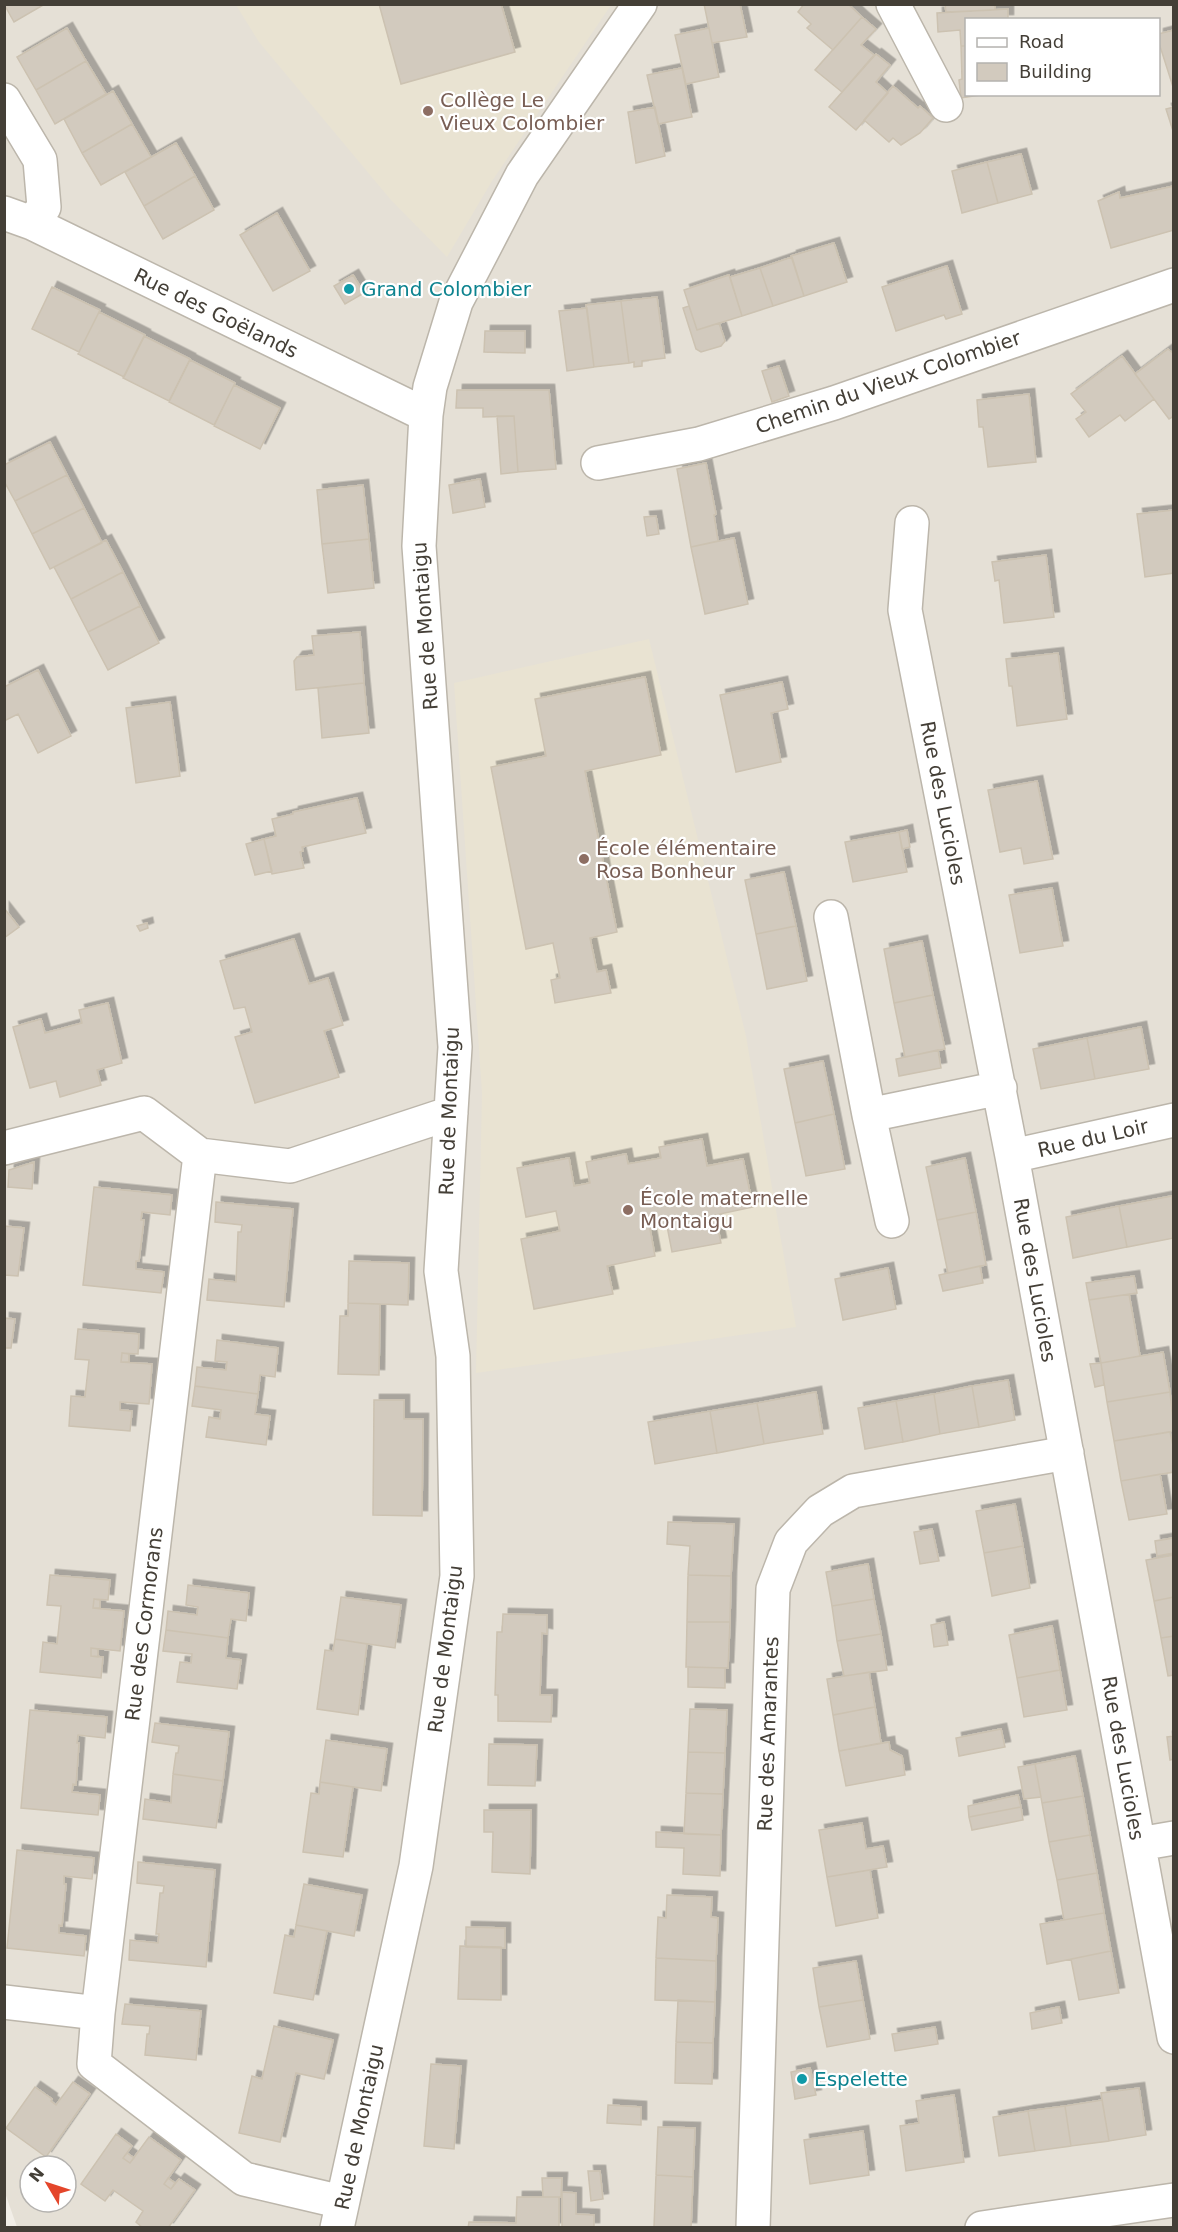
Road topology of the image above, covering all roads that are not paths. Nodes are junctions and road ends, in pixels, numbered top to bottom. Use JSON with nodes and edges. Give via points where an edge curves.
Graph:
{"nodes":[{"id":1,"x":639,"y":4,"type":"edge"},
{"id":2,"x":893,"y":4,"type":"edge"},
{"id":3,"x":4,"y":100,"type":"edge"},
{"id":4,"x":946,"y":105,"type":"dead end"},
{"id":5,"x":18,"y":218,"type":"edge"},
{"id":6,"x":1173,"y":285,"type":"edge"},
{"id":7,"x":426,"y":415,"type":"junction"},
{"id":8,"x":598,"y":463,"type":"dead end"},
{"id":9,"x":912,"y":523,"type":"dead end"},
{"id":10,"x":831,"y":917,"type":"dead end"},
{"id":11,"x":999,"y":1088,"type":"junction"},
{"id":12,"x":451,"y":1113,"type":"junction"},
{"id":13,"x":869,"y":1115,"type":"junction"},
{"id":14,"x":1173,"y":1120,"type":"edge"},
{"id":15,"x":4,"y":1148,"type":"edge"},
{"id":16,"x":200,"y":1155,"type":"junction"},
{"id":17,"x":1012,"y":1156,"type":"junction"},
{"id":18,"x":892,"y":1221,"type":"dead end"},
{"id":19,"x":1067,"y":1453,"type":"junction"},
{"id":20,"x":1173,"y":1838,"type":"edge"},
{"id":21,"x":1139,"y":1844,"type":"junction"},
{"id":22,"x":4,"y":2002,"type":"edge"},
{"id":23,"x":98,"y":2013,"type":"junction"},
{"id":24,"x":1173,"y":2037,"type":"edge"},
{"id":25,"x":1173,"y":2200,"type":"edge"},
{"id":26,"x":339,"y":2215,"type":"edge"},
{"id":27,"x":753,"y":2228,"type":"edge"},
{"id":28,"x":982,"y":2228,"type":"edge"}],
"edges":[{"from":1,"to":7,"type":"street","name":"Rue de Montaigu","via":[[522,175],[456,302],[430,387]]},
{"from":2,"to":4,"type":"street"},
{"from":3,"to":5,"type":"street","via":[[40,160],[44,207]]},
{"from":5,"to":7,"type":"street","name":"Rue des Goëlands"},
{"from":6,"to":8,"type":"street","name":"Chemin du Vieux Colombier","via":[[845,399],[699,444]]},
{"from":7,"to":12,"type":"street","name":"Rue de Montaigu","via":[[418,546],[455,1047]]},
{"from":9,"to":11,"type":"street","name":"Rue des Lucioles","via":[[905,610]]},
{"from":10,"to":13,"type":"street"},
{"from":11,"to":13,"type":"street"},
{"from":11,"to":17,"type":"street","name":"Rue des Lucioles"},
{"from":12,"to":16,"type":"street","via":[[290,1166]]},
{"from":12,"to":26,"type":"street","name":"Rue de Montaigu","via":[[441,1271],[453,1356],[457,1576],[416,1866]]},
{"from":13,"to":18,"type":"street"},
{"from":14,"to":17,"type":"street","name":"Rue du Loir"},
{"from":15,"to":16,"type":"street","via":[[144,1113]]},
{"from":16,"to":23,"type":"street","name":"Rue des Cormorans"},
{"from":17,"to":19,"type":"street","name":"Rue des Lucioles"},
{"from":19,"to":21,"type":"street","name":"Rue des Lucioles"},
{"from":19,"to":27,"type":"street","name":"Rue des Amarantes","via":[[853,1491],[820,1511],[791,1542],[773,1589]]},
{"from":20,"to":21,"type":"street"},
{"from":21,"to":24,"type":"street","name":"Rue des Lucioles"},
{"from":22,"to":23,"type":"street"},
{"from":23,"to":26,"type":"street","name":"Rue des Cormorans","via":[[94,2064],[244,2179]]},
{"from":25,"to":28,"type":"street"}]}
